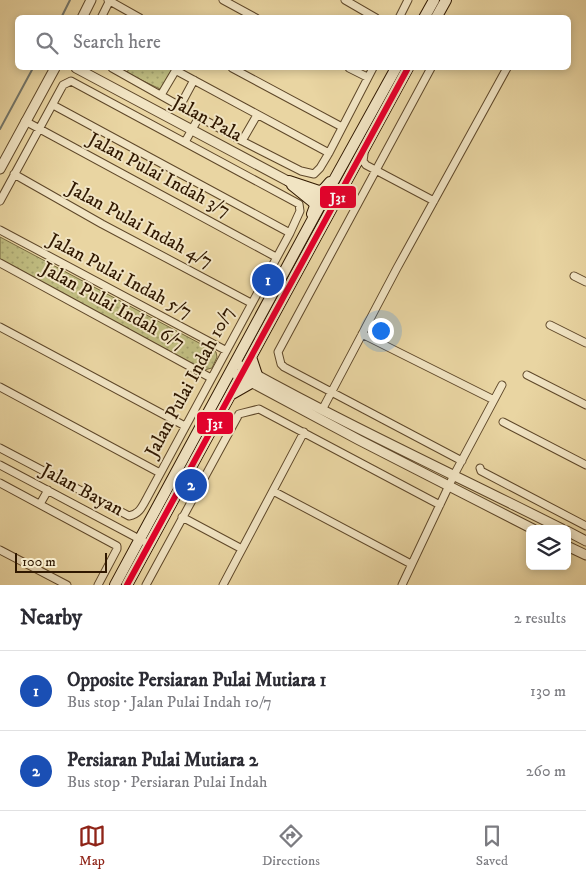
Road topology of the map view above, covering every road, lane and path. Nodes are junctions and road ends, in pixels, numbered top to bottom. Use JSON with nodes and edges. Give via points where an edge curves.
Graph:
{"nodes":[{"id":1,"x":91,"y":0,"type":"edge"},
{"id":2,"x":109,"y":0,"type":"edge"},
{"id":3,"x":223,"y":0,"type":"edge"},
{"id":4,"x":345,"y":0,"type":"edge"},
{"id":5,"x":408,"y":0,"type":"edge"},
{"id":6,"x":434,"y":0,"type":"edge"},
{"id":7,"x":446,"y":0,"type":"edge"},
{"id":8,"x":84,"y":15,"type":"edge"},
{"id":9,"x":103,"y":15,"type":"edge"},
{"id":10,"x":135,"y":15,"type":"edge"},
{"id":11,"x":250,"y":15,"type":"edge"},
{"id":12,"x":371,"y":15,"type":"edge"},
{"id":13,"x":400,"y":15,"type":"edge"},
{"id":14,"x":426,"y":15,"type":"edge"},
{"id":15,"x":438,"y":15,"type":"edge"},
{"id":16,"x":54,"y":70,"type":"edge"},
{"id":17,"x":80,"y":70,"type":"edge"},
{"id":18,"x":116,"y":70,"type":"edge"},
{"id":19,"x":175,"y":70,"type":"edge"},
{"id":20,"x":178,"y":70,"type":"edge"},
{"id":21,"x":236,"y":70,"type":"edge"},
{"id":22,"x":353,"y":70,"type":"edge"},
{"id":23,"x":372,"y":70,"type":"edge"},
{"id":24,"x":395,"y":70,"type":"edge"},
{"id":25,"x":407,"y":70,"type":"edge"},
{"id":26,"x":430,"y":70,"type":"edge"},
{"id":27,"x":506,"y":70,"type":"edge"},
{"id":28,"x":367,"y":78,"type":"junction"},
{"id":29,"x":194,"y":80,"type":"junction"},
{"id":30,"x":161,"y":95,"type":"junction"},
{"id":31,"x":53,"y":105,"type":"junction"},
{"id":32,"x":180,"y":106,"type":"junction"},
{"id":33,"x":257,"y":115,"type":"junction"},
{"id":34,"x":199,"y":117,"type":"junction"},
{"id":35,"x":26,"y":121,"type":"junction"},
{"id":36,"x":342,"y":127,"type":"junction"},
{"id":37,"x":39,"y":128,"type":"junction"},
{"id":38,"x":192,"y":129,"type":"junction"},
{"id":39,"x":373,"y":130,"type":"junction"},
{"id":40,"x":242,"y":141,"type":"junction"},
{"id":41,"x":185,"y":142,"type":"junction"},
{"id":42,"x":329,"y":153,"type":"junction"},
{"id":43,"x":0,"y":168,"type":"edge"},
{"id":44,"x":341,"y":168,"type":"junction"},
{"id":45,"x":375,"y":171,"type":"junction"},
{"id":46,"x":14,"y":174,"type":"junction"},
{"id":47,"x":289,"y":182,"type":"junction"},
{"id":48,"x":0,"y":201,"type":"edge"},
{"id":49,"x":327,"y":202,"type":"junction"},
{"id":50,"x":434,"y":202,"type":"junction"},
{"id":51,"x":0,"y":230,"type":"edge"},
{"id":52,"x":306,"y":231,"type":"junction"},
{"id":53,"x":290,"y":233,"type":"junction"},
{"id":54,"x":276,"y":257,"type":"junction"},
{"id":55,"x":0,"y":263,"type":"edge"},
{"id":56,"x":574,"y":276,"type":"dead end"},
{"id":57,"x":586,"y":282,"type":"edge"},
{"id":58,"x":251,"y":303,"type":"junction"},
{"id":59,"x":550,"y":325,"type":"dead end"},
{"id":60,"x":0,"y":327,"type":"edge"},
{"id":61,"x":362,"y":334,"type":"junction"},
{"id":62,"x":586,"y":343,"type":"edge"},
{"id":63,"x":225,"y":350,"type":"junction"},
{"id":64,"x":251,"y":357,"type":"junction"},
{"id":65,"x":238,"y":370,"type":"junction"},
{"id":66,"x":527,"y":375,"type":"dead end"},
{"id":67,"x":211,"y":378,"type":"junction"},
{"id":68,"x":255,"y":379,"type":"junction"},
{"id":69,"x":502,"y":385,"type":"dead end"},
{"id":70,"x":0,"y":387,"type":"edge"},
{"id":71,"x":332,"y":392,"type":"junction"},
{"id":72,"x":230,"y":396,"type":"junction"},
{"id":73,"x":494,"y":400,"type":"junction"},
{"id":74,"x":586,"y":405,"type":"edge"},
{"id":75,"x":322,"y":410,"type":"junction"},
{"id":76,"x":503,"y":422,"type":"dead end"},
{"id":77,"x":185,"y":426,"type":"junction"},
{"id":78,"x":304,"y":432,"type":"junction"},
{"id":79,"x":0,"y":448,"type":"edge"},
{"id":80,"x":462,"y":461,"type":"junction"},
{"id":81,"x":0,"y":465,"type":"edge"},
{"id":82,"x":586,"y":465,"type":"edge"},
{"id":83,"x":480,"y":468,"type":"dead end"},
{"id":84,"x":160,"y":473,"type":"junction"},
{"id":85,"x":454,"y":476,"type":"junction"},
{"id":86,"x":0,"y":483,"type":"edge"},
{"id":87,"x":449,"y":487,"type":"junction"},
{"id":88,"x":48,"y":490,"type":"junction"},
{"id":89,"x":273,"y":491,"type":"junction"},
{"id":90,"x":40,"y":504,"type":"junction"},
{"id":91,"x":440,"y":505,"type":"junction"},
{"id":92,"x":182,"y":517,"type":"junction"},
{"id":93,"x":554,"y":525,"type":"edge"},
{"id":94,"x":526,"y":526,"type":"edge"},
{"id":95,"x":586,"y":526,"type":"edge"},
{"id":96,"x":571,"y":533,"type":"edge"},
{"id":97,"x":586,"y":541,"type":"edge"},
{"id":98,"x":145,"y":542,"type":"junction"},
{"id":99,"x":571,"y":548,"type":"edge"},
{"id":100,"x":242,"y":549,"type":"junction"},
{"id":101,"x":0,"y":550,"type":"edge"},
{"id":102,"x":586,"y":555,"type":"edge"},
{"id":103,"x":412,"y":564,"type":"junction"},
{"id":104,"x":67,"y":585,"type":"edge"},
{"id":105,"x":98,"y":585,"type":"edge"},
{"id":106,"x":115,"y":585,"type":"edge"},
{"id":107,"x":127,"y":585,"type":"edge"},
{"id":108,"x":146,"y":585,"type":"edge"},
{"id":109,"x":223,"y":585,"type":"edge"},
{"id":110,"x":402,"y":585,"type":"edge"}],
"edges":[{"from":1,"to":8,"type":"street"},
{"from":2,"to":9,"type":"street"},
{"from":2,"to":10,"type":"street"},
{"from":3,"to":11,"type":"street"},
{"from":4,"to":12,"type":"street"},
{"from":5,"to":13,"type":"street"},
{"from":6,"to":14,"type":"main road"},
{"from":7,"to":15,"type":"main road"},
{"from":16,"to":35,"type":"street"},
{"from":17,"to":38,"type":"street","name":"Jalan Pala"},
{"from":18,"to":30,"type":"street"},
{"from":19,"to":30,"type":"street"},
{"from":20,"to":29,"type":"street"},
{"from":21,"to":36,"type":"street"},
{"from":22,"to":28,"type":"street"},
{"from":23,"to":28,"type":"street"},
{"from":24,"to":44,"type":"main road"},
{"from":25,"to":39,"type":"main road"},
{"from":26,"to":45,"type":"street"},
{"from":27,"to":50,"type":"street"},
{"from":28,"to":36,"type":"street"},
{"from":29,"to":32,"type":"street"},
{"from":29,"to":33,"type":"street"},
{"from":30,"to":32,"type":"street"},
{"from":31,"to":37,"type":"street"},
{"from":31,"to":41,"type":"street","via":[[63,85],[75,82]]},
{"from":31,"to":53,"type":"street"},
{"from":32,"to":34,"type":"street"},
{"from":33,"to":40,"type":"street"},
{"from":33,"to":42,"type":"street"},
{"from":34,"to":38,"type":"street"},
{"from":34,"to":40,"type":"street"},
{"from":35,"to":37,"type":"street","name":"Jalan Pulai Indah 3/7"},
{"from":35,"to":43,"type":"street"},
{"from":36,"to":42,"type":"street"},
{"from":37,"to":46,"type":"street"},
{"from":37,"to":54,"type":"street","name":"Jalan Pulai Indah 3/7"},
{"from":38,"to":41,"type":"street"},
{"from":38,"to":47,"type":"street","name":"Jalan Pala"},
{"from":39,"to":45,"type":"street","via":[[363,158],[364,163]]},
{"from":39,"to":49,"type":"main road"},
{"from":40,"to":42,"type":"street","via":[[301,171],[314,174]]},
{"from":41,"to":53,"type":"street","name":"Jalan Pulai Indah 10/7","via":[[299,204],[300,211]]},
{"from":44,"to":47,"type":"main road","via":[[324,190]]},
{"from":44,"to":49,"type":"main road"},
{"from":45,"to":50,"type":"street"},
{"from":45,"to":71,"type":"street","via":[[278,352],[283,366]]},
{"from":46,"to":48,"type":"street"},
{"from":46,"to":58,"type":"street","name":"Jalan Pulai Indah 4/7"},
{"from":47,"to":49,"type":"street","name":"Jalan Pala"},
{"from":47,"to":52,"type":"main road","via":[[315,204]]},
{"from":49,"to":52,"type":"main road"},
{"from":49,"to":64,"type":"main road"},
{"from":50,"to":61,"type":"street"},
{"from":51,"to":63,"type":"street","name":"Jalan Pulai Indah 5/7"},
{"from":52,"to":65,"type":"main road"},
{"from":53,"to":54,"type":"street","name":"Jalan Pulai Indah 10/7"},
{"from":54,"to":58,"type":"street","name":"Jalan Pulai Indah 10/7"},
{"from":55,"to":67,"type":"street","name":"Jalan Pulai Indah 6/7"},
{"from":56,"to":57,"type":"street"},
{"from":58,"to":63,"type":"street","name":"Jalan Pulai Indah 10/7"},
{"from":59,"to":62,"type":"street"},
{"from":60,"to":77,"type":"street"},
{"from":61,"to":71,"type":"street"},
{"from":61,"to":73,"type":"street"},
{"from":63,"to":67,"type":"street","name":"Jalan Pulai Indah 10/7"},
{"from":64,"to":65,"type":"main road"},
{"from":64,"to":68,"type":"main road"},
{"from":65,"to":68,"type":"street"},
{"from":65,"to":72,"type":"main road"},
{"from":65,"to":98,"type":"main road"},
{"from":66,"to":74,"type":"street"},
{"from":67,"to":77,"type":"street","name":"Jalan Pulai Indah 10/7"},
{"from":68,"to":72,"type":"main road"},
{"from":68,"to":75,"type":"street"},
{"from":68,"to":87,"type":"street"},
{"from":69,"to":73,"type":"street"},
{"from":70,"to":84,"type":"street"},
{"from":71,"to":75,"type":"street"},
{"from":71,"to":80,"type":"street"},
{"from":72,"to":98,"type":"main road"},
{"from":73,"to":80,"type":"street"},
{"from":75,"to":85,"type":"street"},
{"from":76,"to":82,"type":"street"},
{"from":77,"to":84,"type":"street","name":"Jalan Pulai Indah 10/7"},
{"from":78,"to":89,"type":"street"},
{"from":78,"to":91,"type":"street"},
{"from":78,"to":92,"type":"street","via":[[259,409],[239,414]]},
{"from":79,"to":84,"type":"street","name":"Jalan Pulai Indah 10/7","via":[[129,516],[141,508]]},
{"from":80,"to":85,"type":"street"},
{"from":81,"to":88,"type":"street","name":"Jalan Bayan"},
{"from":83,"to":95,"type":"street"},
{"from":85,"to":87,"type":"street"},
{"from":85,"to":93,"type":"street"},
{"from":86,"to":90,"type":"street"},
{"from":87,"to":91,"type":"street"},
{"from":87,"to":94,"type":"street"},
{"from":88,"to":90,"type":"street"},
{"from":88,"to":98,"type":"street","name":"Jalan Bayan"},
{"from":89,"to":100,"type":"street"},
{"from":89,"to":103,"type":"street"},
{"from":90,"to":105,"type":"street","via":[[116,545],[117,549]]},
{"from":91,"to":103,"type":"street"},
{"from":92,"to":100,"type":"street"},
{"from":92,"to":108,"type":"street"},
{"from":96,"to":97,"type":"street"},
{"from":98,"to":106,"type":"main road"},
{"from":98,"to":107,"type":"main road"},
{"from":99,"to":102,"type":"street"},
{"from":100,"to":109,"type":"street"},
{"from":101,"to":104,"type":"street"},
{"from":103,"to":110,"type":"street"}]}
